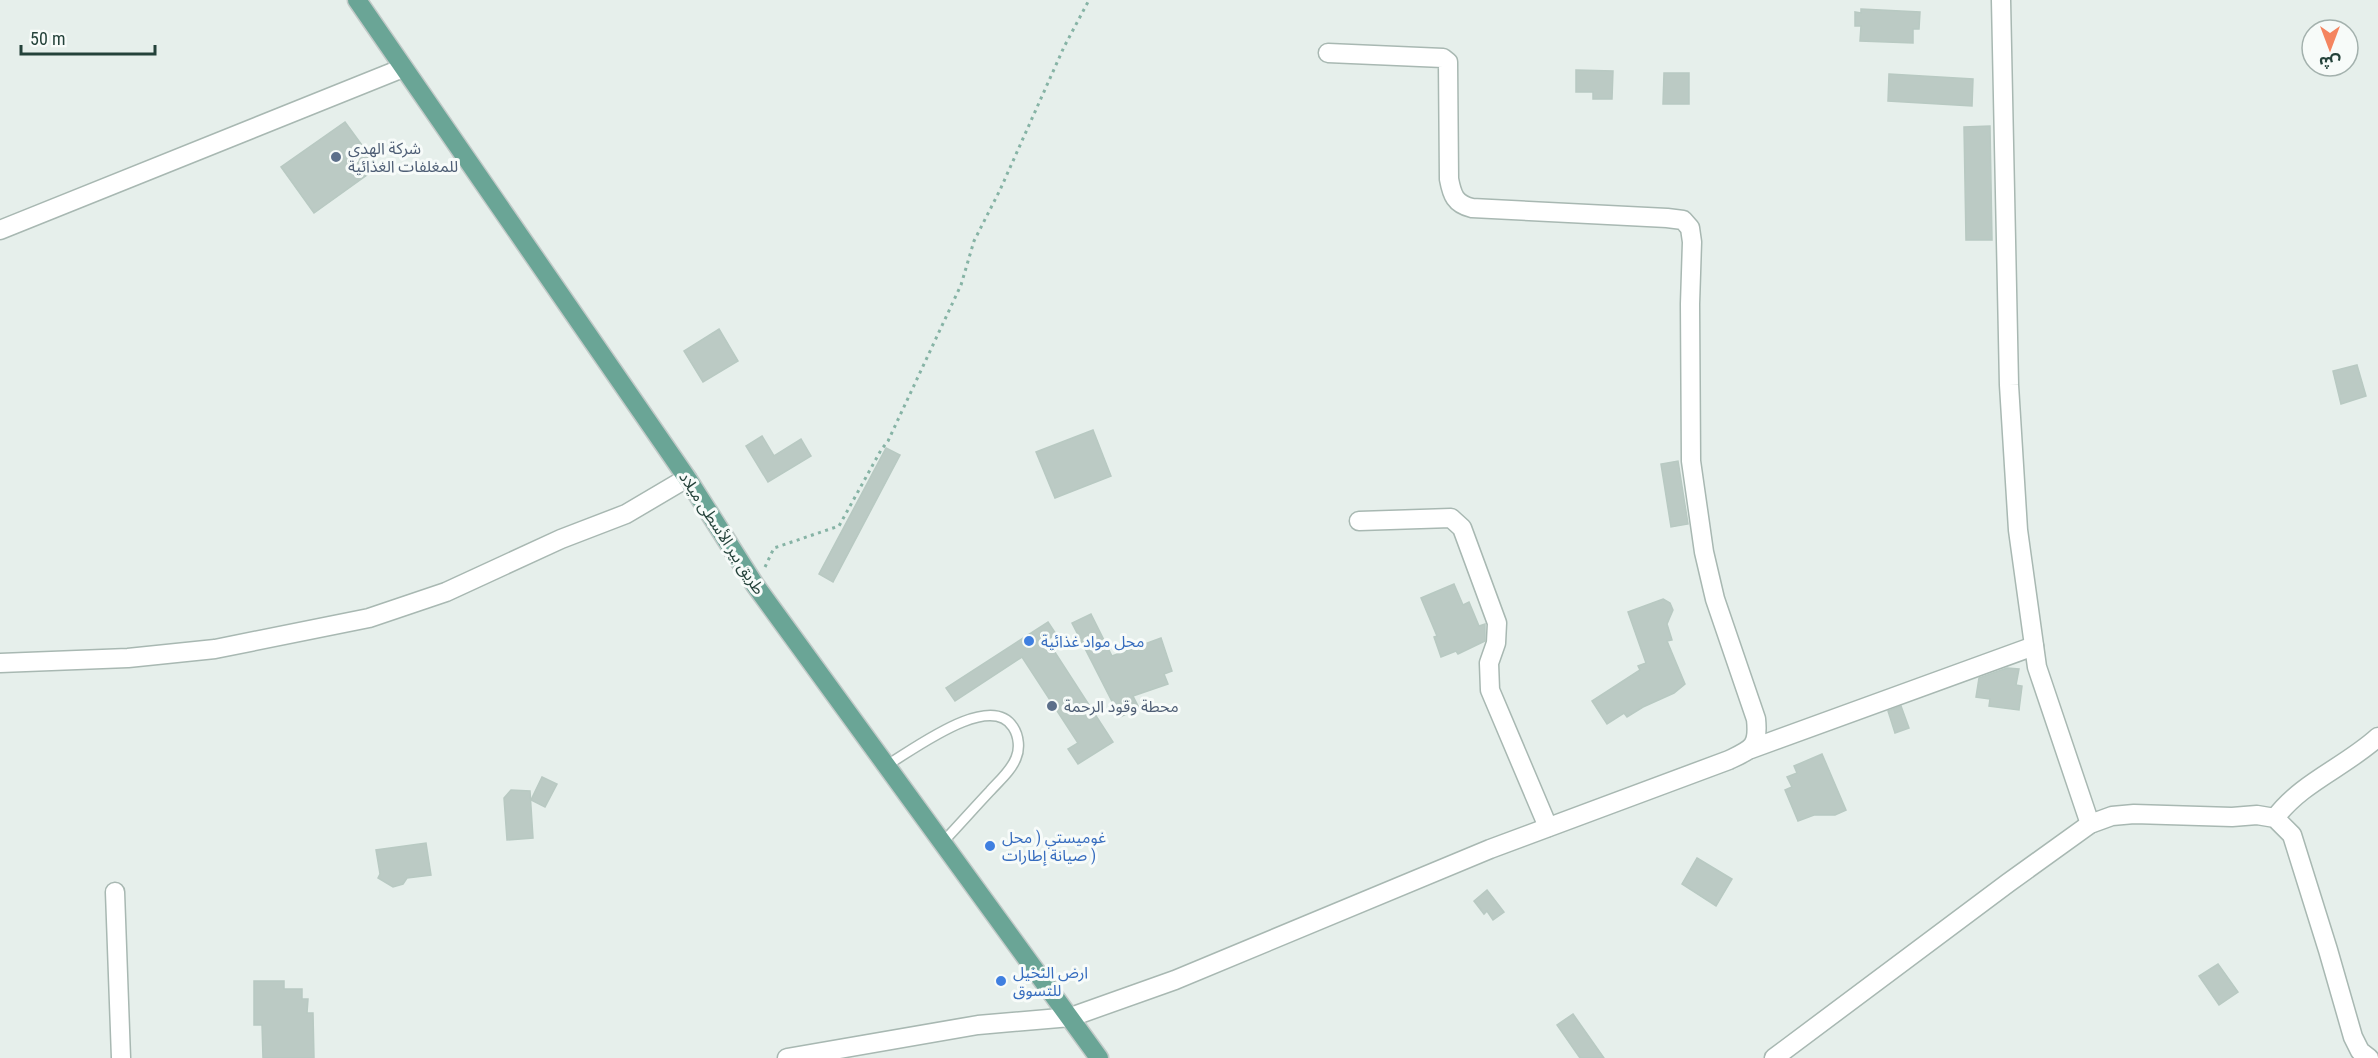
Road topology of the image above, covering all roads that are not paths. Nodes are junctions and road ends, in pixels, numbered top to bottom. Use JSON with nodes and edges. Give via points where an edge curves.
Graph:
{"nodes":[{"id":1,"x":357,"y":0,"type":"edge"},
{"id":2,"x":2001,"y":0,"type":"edge"},
{"id":3,"x":1328,"y":53,"type":"dead end"},
{"id":4,"x":403,"y":68,"type":"junction"},
{"id":5,"x":0,"y":230,"type":"edge"},
{"id":6,"x":687,"y":478,"type":"junction"},
{"id":7,"x":1359,"y":521,"type":"dead end"},
{"id":8,"x":2034,"y":646,"type":"junction"},
{"id":9,"x":0,"y":663,"type":"edge"},
{"id":10,"x":2378,"y":737,"type":"edge"},
{"id":11,"x":1751,"y":749,"type":"junction"},
{"id":12,"x":887,"y":765,"type":"junction"},
{"id":13,"x":2276,"y":818,"type":"junction"},
{"id":14,"x":2090,"y":824,"type":"junction"},
{"id":15,"x":1548,"y":828,"type":"junction"},
{"id":16,"x":943,"y":842,"type":"junction"},
{"id":17,"x":115,"y":892,"type":"dead end"},
{"id":18,"x":1071,"y":1017,"type":"junction"},
{"id":19,"x":122,"y":1058,"type":"edge"},
{"id":20,"x":787,"y":1058,"type":"edge"},
{"id":21,"x":1099,"y":1058,"type":"edge"},
{"id":22,"x":1774,"y":1058,"type":"edge"},
{"id":23,"x":2368,"y":1058,"type":"edge"}],
"edges":[{"from":1,"to":4,"type":"main road","name":"طريق بير الأسطى ميلاد"},
{"from":2,"to":8,"type":"street","via":[[2009,385],[2018,530]]},
{"from":3,"to":11,"type":"street","via":[[1443,58],[1448,62],[1449,179],[1452,195],[1460,206],[1667,218],[1683,220],[1690,228],[1691,460],[1715,599],[1756,719],[1758,736]]},
{"from":4,"to":5,"type":"street"},
{"from":4,"to":6,"type":"main road","name":"طريق بير الأسطى ميلاد"},
{"from":6,"to":9,"type":"street","via":[[626,514],[446,592],[369,618],[214,649],[128,658]]},
{"from":6,"to":12,"type":"main road","name":"طريق بير الأسطى ميلاد","via":[[755,585]]},
{"from":7,"to":15,"type":"street","via":[[1451,518],[1462,528],[1497,623],[1489,663],[1490,690]]},
{"from":8,"to":11,"type":"street"},
{"from":8,"to":14,"type":"street","via":[[2037,667]]},
{"from":10,"to":13,"type":"street","via":[[2304,788]]},
{"from":11,"to":15,"type":"street"},
{"from":12,"to":16,"type":"main road","name":"طريق بير الأسطى ميلاد"},
{"from":12,"to":16,"type":"lane","via":[[967,719],[987,714],[1000,716],[1013,726],[1019,742],[1017,757]]},
{"from":13,"to":14,"type":"street","via":[[2134,814]]},
{"from":13,"to":23,"type":"street","via":[[2292,835],[2353,1037]]},
{"from":14,"to":22,"type":"street"},
{"from":15,"to":18,"type":"street","via":[[1175,980]]},
{"from":16,"to":18,"type":"main road","name":"طريق بير الأسطى ميلاد"},
{"from":17,"to":19,"type":"street"},
{"from":18,"to":20,"type":"street","via":[[978,1025]]},
{"from":18,"to":21,"type":"main road","name":"طريق بير الأسطى ميلاد"}]}
